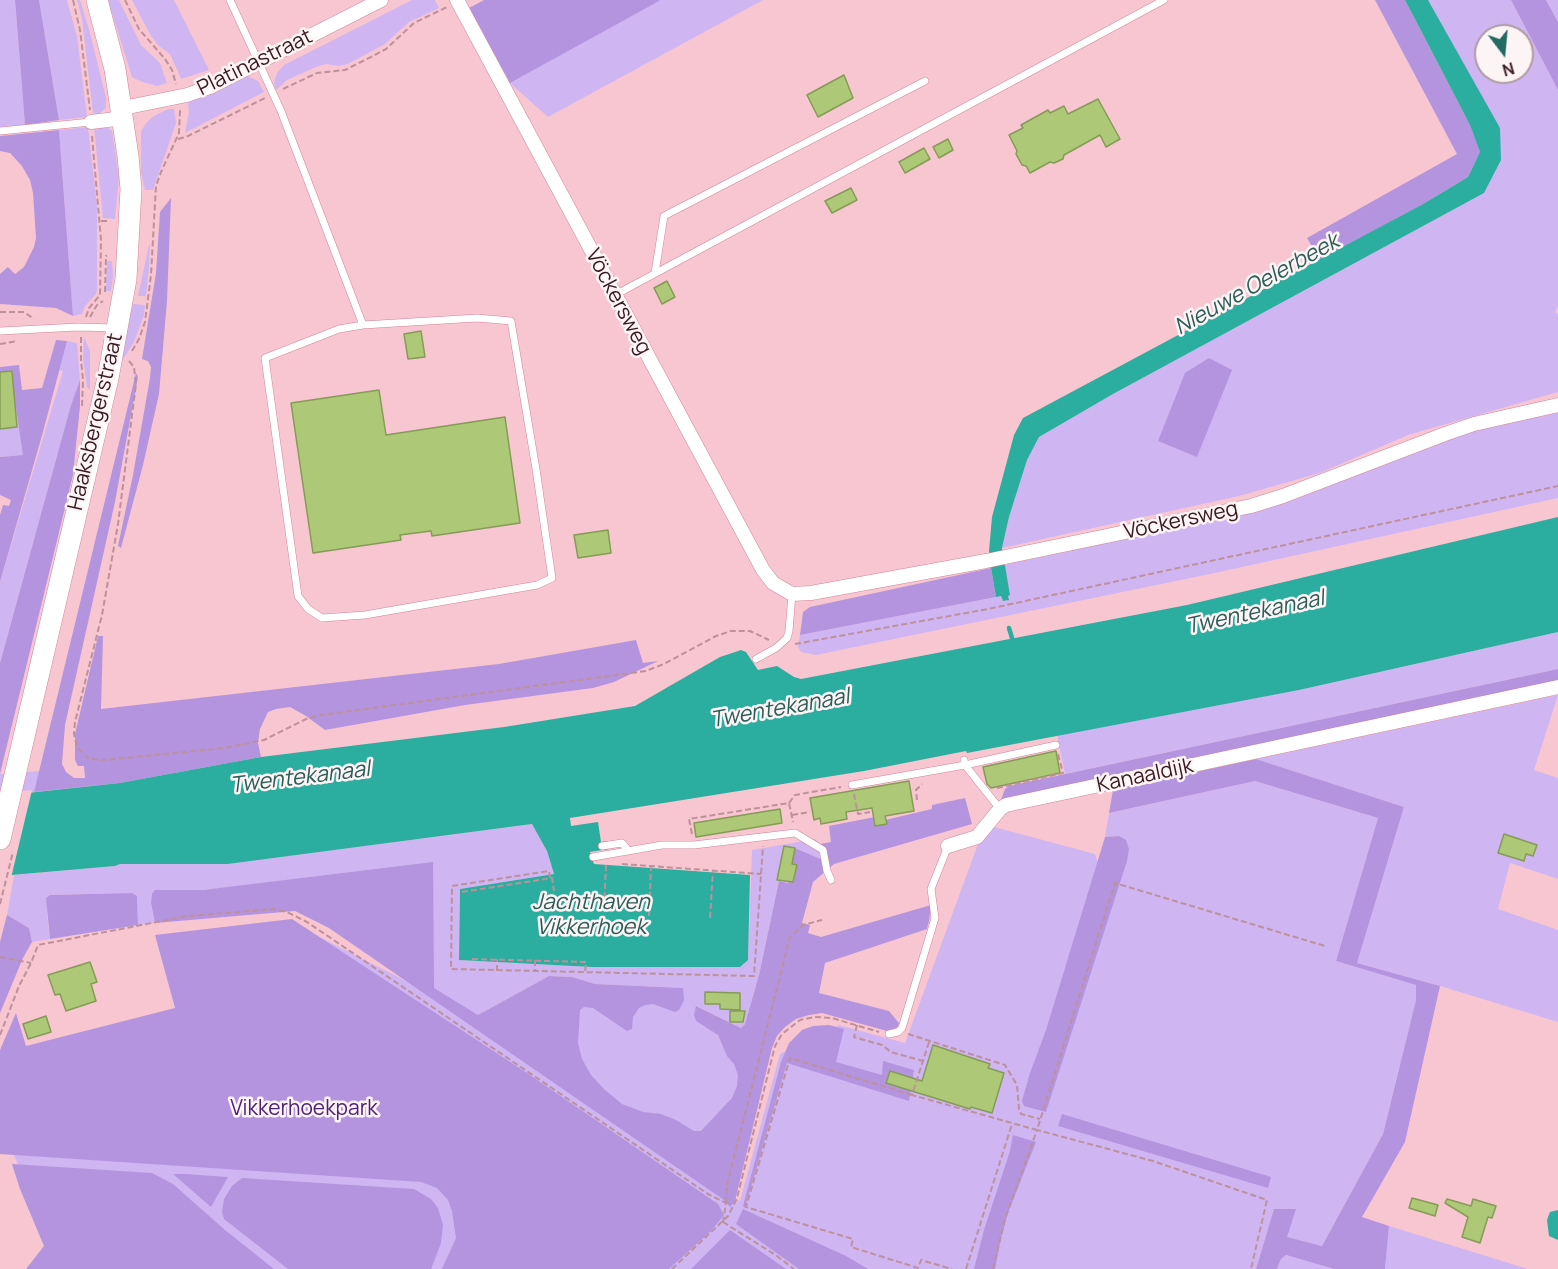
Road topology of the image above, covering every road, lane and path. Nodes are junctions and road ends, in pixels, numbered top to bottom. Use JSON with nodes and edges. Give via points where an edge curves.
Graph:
{"nodes":[{"id":1,"x":73,"y":0,"type":"edge"},
{"id":2,"x":97,"y":0,"type":"edge"},
{"id":3,"x":124,"y":0,"type":"edge"},
{"id":4,"x":230,"y":0,"type":"edge"},
{"id":5,"x":381,"y":0,"type":"edge"},
{"id":6,"x":1164,"y":0,"type":"edge"},
{"id":7,"x":457,"y":1,"type":"edge"},
{"id":8,"x":258,"y":62,"type":"junction"},
{"id":9,"x":925,"y":81,"type":"dead end"},
{"id":10,"x":273,"y":94,"type":"junction"},
{"id":11,"x":178,"y":97,"type":"junction"},
{"id":12,"x":123,"y":113,"type":"junction"},
{"id":13,"x":91,"y":122,"type":"junction"},
{"id":14,"x":0,"y":131,"type":"edge"},
{"id":15,"x":177,"y":139,"type":"junction"},
{"id":16,"x":99,"y":221,"type":"junction"},
{"id":17,"x":110,"y":221,"type":"dead end"},
{"id":18,"x":107,"y":256,"type":"dead end"},
{"id":19,"x":655,"y":273,"type":"junction"},
{"id":20,"x":615,"y":295,"type":"junction"},
{"id":21,"x":0,"y":312,"type":"edge"},
{"id":22,"x":86,"y":317,"type":"junction"},
{"id":23,"x":78,"y":318,"type":"dead end"},
{"id":24,"x":37,"y":320,"type":"dead end"},
{"id":25,"x":363,"y":325,"type":"junction"},
{"id":26,"x":83,"y":328,"type":"junction"},
{"id":27,"x":118,"y":328,"type":"junction"},
{"id":28,"x":0,"y":332,"type":"edge"},
{"id":29,"x":17,"y":342,"type":"dead end"},
{"id":30,"x":0,"y":344,"type":"edge"},
{"id":31,"x":1558,"y":405,"type":"edge"},
{"id":32,"x":82,"y":410,"type":"dead end"},
{"id":33,"x":1558,"y":486,"type":"edge"},
{"id":34,"x":792,"y":594,"type":"junction"},
{"id":35,"x":783,"y":643,"type":"junction"},
{"id":36,"x":756,"y":659,"type":"dead end"},
{"id":37,"x":1558,"y":687,"type":"edge"},
{"id":38,"x":1056,"y":745,"type":"joint"},
{"id":39,"x":964,"y":763,"type":"junction"},
{"id":40,"x":921,"y":773,"type":"junction"},
{"id":41,"x":852,"y":785,"type":"joint"},
{"id":42,"x":841,"y":787,"type":"dead end"},
{"id":43,"x":986,"y":791,"type":"junction"},
{"id":44,"x":917,"y":800,"type":"dead end"},
{"id":45,"x":789,"y":803,"type":"junction"},
{"id":46,"x":1000,"y":809,"type":"junction"},
{"id":47,"x":810,"y":812,"type":"dead end"},
{"id":48,"x":870,"y":812,"type":"dead end"},
{"id":49,"x":792,"y":815,"type":"junction"},
{"id":50,"x":795,"y":832,"type":"junction"},
{"id":51,"x":764,"y":836,"type":"junction"},
{"id":52,"x":0,"y":839,"type":"edge"},
{"id":53,"x":694,"y":845,"type":"junction"},
{"id":54,"x":602,"y":846,"type":"dead end"},
{"id":55,"x":948,"y":846,"type":"joint"},
{"id":56,"x":628,"y":850,"type":"junction"},
{"id":57,"x":593,"y":857,"type":"joint"},
{"id":58,"x":606,"y":862,"type":"junction"},
{"id":59,"x":651,"y":867,"type":"junction"},
{"id":60,"x":713,"y":871,"type":"junction"},
{"id":61,"x":761,"y":874,"type":"junction"},
{"id":62,"x":509,"y":877,"type":"junction"},
{"id":63,"x":550,"y":878,"type":"junction"},
{"id":64,"x":831,"y":880,"type":"dead end"},
{"id":65,"x":510,"y":885,"type":"junction"},
{"id":66,"x":554,"y":891,"type":"dead end"},
{"id":67,"x":462,"y":892,"type":"dead end"},
{"id":68,"x":2,"y":896,"type":"dead end"},
{"id":69,"x":0,"y":904,"type":"edge"},
{"id":70,"x":603,"y":907,"type":"dead end"},
{"id":71,"x":649,"y":915,"type":"dead end"},
{"id":72,"x":710,"y":918,"type":"dead end"},
{"id":73,"x":822,"y":920,"type":"dead end"},
{"id":74,"x":1325,"y":946,"type":"dead end"},
{"id":75,"x":0,"y":957,"type":"edge"},
{"id":76,"x":472,"y":959,"type":"dead end"},
{"id":77,"x":497,"y":959,"type":"junction"},
{"id":78,"x":535,"y":960,"type":"junction"},
{"id":79,"x":31,"y":963,"type":"junction"},
{"id":80,"x":496,"y":971,"type":"junction"},
{"id":81,"x":535,"y":972,"type":"junction"},
{"id":82,"x":585,"y":973,"type":"junction"},
{"id":83,"x":857,"y":1025,"type":"junction"},
{"id":84,"x":902,"y":1028,"type":"junction"},
{"id":85,"x":889,"y":1034,"type":"joint"},
{"id":86,"x":0,"y":1035,"type":"edge"},
{"id":87,"x":929,"y":1042,"type":"junction"},
{"id":88,"x":923,"y":1061,"type":"junction"},
{"id":89,"x":921,"y":1066,"type":"junction"},
{"id":90,"x":926,"y":1068,"type":"dead end"},
{"id":91,"x":912,"y":1095,"type":"junction"},
{"id":92,"x":1040,"y":1119,"type":"junction"},
{"id":93,"x":1012,"y":1124,"type":"junction"},
{"id":94,"x":1036,"y":1130,"type":"junction"},
{"id":95,"x":726,"y":1203,"type":"junction"},
{"id":96,"x":723,"y":1222,"type":"junction"},
{"id":97,"x":672,"y":1269,"type":"edge"},
{"id":98,"x":794,"y":1269,"type":"edge"},
{"id":99,"x":952,"y":1269,"type":"edge"},
{"id":100,"x":966,"y":1269,"type":"edge"},
{"id":101,"x":993,"y":1269,"type":"edge"},
{"id":102,"x":1251,"y":1269,"type":"edge"}],
"edges":[{"from":1,"to":13,"type":"path","name":"Haaksbergerstraat"},
{"from":2,"to":12,"type":"main road","name":"Haaksbergerstraat"},
{"from":3,"to":11,"type":"path","name":"Haaksbergerstraat","via":[[140,30],[172,70]]},
{"from":4,"to":8,"type":"lane"},
{"from":5,"to":8,"type":"street","name":"Platinastraat"},
{"from":6,"to":19,"type":"lane"},
{"from":7,"to":10,"type":"path","via":[[414,23],[386,49],[371,57],[345,70],[317,73]]},
{"from":7,"to":20,"type":"street","name":"Vöckersweg"},
{"from":8,"to":10,"type":"lane"},
{"from":8,"to":11,"type":"street","name":"Platinastraat","via":[[210,87]]},
{"from":9,"to":19,"type":"lane","via":[[664,216]]},
{"from":10,"to":15,"type":"path"},
{"from":10,"to":25,"type":"lane"},
{"from":11,"to":12,"type":"street","name":"Platinastraat"},
{"from":11,"to":15,"type":"path","name":"Haaksbergerstraat"},
{"from":12,"to":13,"type":"street","name":"Platinastraat"},
{"from":12,"to":27,"type":"main road","name":"Haaksbergerstraat","via":[[131,189]]},
{"from":13,"to":14,"type":"lane"},
{"from":13,"to":16,"type":"path","name":"Haaksbergerstraat"},
{"from":15,"to":35,"type":"path","name":"Haaksbergerstraat","via":[[158,179],[145,322],[127,358],[134,368],[136,384],[118,524],[102,615],[74,728],[77,747],[84,756],[105,760],[225,748],[264,740],[321,715],[646,670],[731,631],[750,631]]},
{"from":16,"to":17,"type":"path"},
{"from":16,"to":22,"type":"path","name":"Haaksbergerstraat","via":[[100,295]]},
{"from":18,"to":22,"type":"path","via":[[103,302]]},
{"from":19,"to":20,"type":"lane"},
{"from":20,"to":34,"type":"street","name":"Vöckersweg","via":[[763,570],[773,583]]},
{"from":21,"to":24,"type":"path","via":[[24,312]]},
{"from":22,"to":23,"type":"path"},
{"from":25,"to":25,"type":"lane","via":[[339,329],[265,358],[298,596],[322,618],[365,615],[537,585],[552,578],[511,321],[477,318]]},
{"from":26,"to":27,"type":"lane"},
{"from":26,"to":28,"type":"lane"},
{"from":26,"to":32,"type":"path","name":"Haaksbergerstraat"},
{"from":27,"to":52,"type":"main road","name":"Haaksbergerstraat"},
{"from":29,"to":30,"type":"path"},
{"from":31,"to":34,"type":"street","name":"Vöckersweg","via":[[1474,424],[1251,506],[986,561]]},
{"from":33,"to":35,"type":"path","via":[[988,609],[804,644]]},
{"from":34,"to":35,"type":"lane","via":[[789,631]]},
{"from":35,"to":36,"type":"lane"},
{"from":37,"to":46,"type":"street","name":"Kanaaldijk"},
{"from":38,"to":39,"type":"lane"},
{"from":38,"to":43,"type":"path","via":[[1063,773]]},
{"from":39,"to":40,"type":"lane"},
{"from":39,"to":43,"type":"lane"},
{"from":40,"to":41,"type":"lane"},
{"from":40,"to":44,"type":"path","via":[[923,782],[916,790]]},
{"from":41,"to":48,"type":"path","via":[[858,814]]},
{"from":42,"to":45,"type":"path","via":[[795,795]]},
{"from":43,"to":46,"type":"lane"},
{"from":45,"to":49,"type":"path"},
{"from":45,"to":53,"type":"path","via":[[689,819]]},
{"from":46,"to":55,"type":"street","via":[[977,837]]},
{"from":47,"to":49,"type":"path"},
{"from":49,"to":50,"type":"path"},
{"from":50,"to":51,"type":"lane"},
{"from":50,"to":64,"type":"lane","via":[[824,850]]},
{"from":51,"to":53,"type":"lane"},
{"from":51,"to":61,"type":"path"},
{"from":53,"to":56,"type":"lane","via":[[662,844]]},
{"from":54,"to":56,"type":"lane","via":[[622,843]]},
{"from":55,"to":84,"type":"lane","via":[[931,890],[935,918]]},
{"from":56,"to":57,"type":"lane"},
{"from":57,"to":58,"type":"path"},
{"from":58,"to":59,"type":"path"},
{"from":58,"to":70,"type":"path"},
{"from":59,"to":60,"type":"path"},
{"from":59,"to":71,"type":"path"},
{"from":60,"to":61,"type":"path"},
{"from":60,"to":72,"type":"path"},
{"from":61,"to":82,"type":"path","via":[[754,976]]},
{"from":62,"to":63,"type":"path","via":[[549,871]]},
{"from":62,"to":65,"type":"path"},
{"from":62,"to":80,"type":"path","via":[[452,885],[451,969]]},
{"from":63,"to":65,"type":"path"},
{"from":63,"to":66,"type":"path"},
{"from":65,"to":67,"type":"path"},
{"from":68,"to":69,"type":"path"},
{"from":73,"to":95,"type":"path","via":[[803,926],[790,937],[727,1185]]},
{"from":74,"to":92,"type":"path","via":[[1115,883]]},
{"from":75,"to":79,"type":"path"},
{"from":76,"to":77,"type":"path"},
{"from":77,"to":78,"type":"path"},
{"from":77,"to":80,"type":"path"},
{"from":78,"to":81,"type":"path"},
{"from":78,"to":82,"type":"path","via":[[586,962]]},
{"from":79,"to":86,"type":"path"},
{"from":79,"to":95,"type":"path","via":[[38,945],[46,942],[188,916],[272,909],[286,912],[308,922]]},
{"from":80,"to":81,"type":"path"},
{"from":81,"to":82,"type":"path"},
{"from":83,"to":85,"type":"path"},
{"from":83,"to":88,"type":"path","via":[[854,1037]]},
{"from":83,"to":96,"type":"path","via":[[824,1017],[808,1018],[788,1028],[778,1040],[737,1198]]},
{"from":84,"to":85,"type":"lane"},
{"from":84,"to":87,"type":"path","via":[[910,1036]]},
{"from":87,"to":88,"type":"path"},
{"from":87,"to":92,"type":"path","via":[[1005,1065],[1017,1085],[1021,1114]]},
{"from":88,"to":89,"type":"path"},
{"from":89,"to":90,"type":"path"},
{"from":89,"to":91,"type":"path"},
{"from":91,"to":93,"type":"path"},
{"from":91,"to":99,"type":"path","via":[[790,1059],[746,1207],[853,1239],[851,1247],[918,1268],[921,1260]]},
{"from":92,"to":94,"type":"path"},
{"from":93,"to":94,"type":"path"},
{"from":93,"to":100,"type":"path"},
{"from":94,"to":101,"type":"path","via":[[1005,1219]]},
{"from":94,"to":102,"type":"path","via":[[1153,1161],[1267,1200]]},
{"from":95,"to":96,"type":"path"},
{"from":96,"to":97,"type":"path"},
{"from":96,"to":98,"type":"path"}]}
